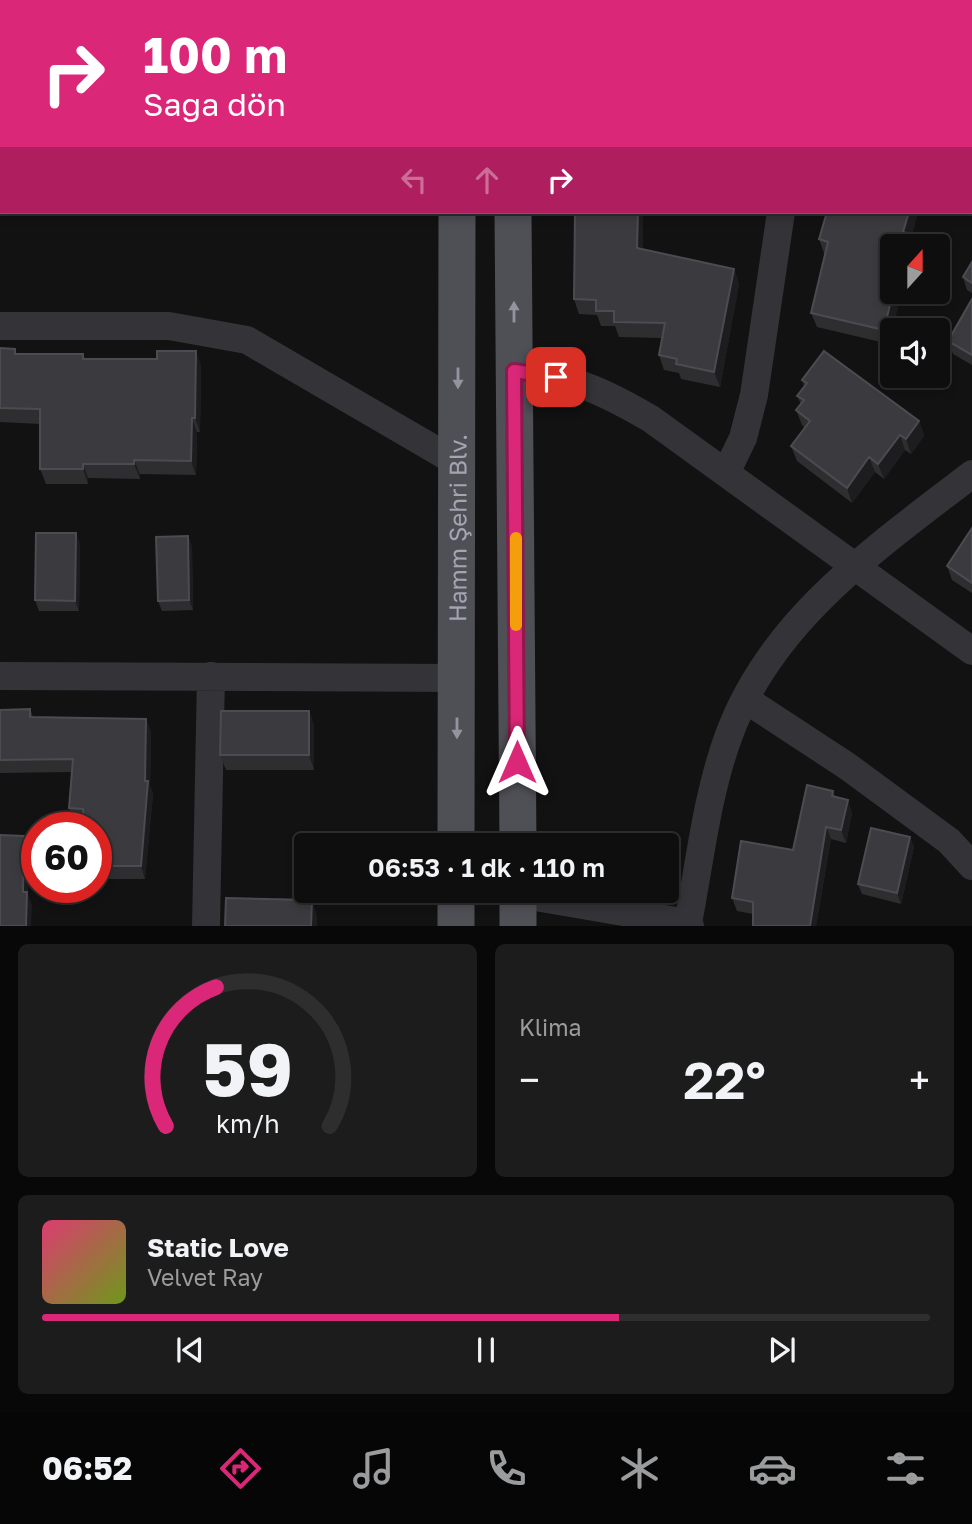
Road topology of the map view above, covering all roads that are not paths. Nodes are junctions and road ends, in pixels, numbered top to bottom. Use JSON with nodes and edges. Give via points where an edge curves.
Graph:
{"nodes":[{"id":1,"x":457,"y":214,"type":"edge"},
{"id":2,"x":513,"y":214,"type":"edge"},
{"id":3,"x":781,"y":214,"type":"edge"},
{"id":4,"x":0,"y":326,"type":"edge"},
{"id":5,"x":514,"y":371,"type":"junction"},
{"id":6,"x":458,"y":463,"type":"junction"},
{"id":7,"x":726,"y":473,"type":"junction"},
{"id":8,"x":972,"y":474,"type":"edge"},
{"id":9,"x":855,"y":565,"type":"junction"},
{"id":10,"x":972,"y":651,"type":"edge"},
{"id":11,"x":0,"y":676,"type":"edge"},
{"id":12,"x":211,"y":676,"type":"junction"},
{"id":13,"x":457,"y":678,"type":"junction"},
{"id":14,"x":745,"y":699,"type":"junction"},
{"id":15,"x":456,"y":833,"type":"edge"},
{"id":16,"x":518,"y":833,"type":"edge"},
{"id":17,"x":972,"y":866,"type":"edge"},
{"id":18,"x":456,"y":903,"type":"edge"},
{"id":19,"x":518,"y":903,"type":"edge"},
{"id":20,"x":689,"y":924,"type":"edge"},
{"id":21,"x":206,"y":926,"type":"edge"},
{"id":22,"x":456,"y":926,"type":"edge"}],
"edges":[{"from":1,"to":6,"type":"main road","name":"Hamm Şehri Blv.","one_way":true},
{"from":5,"to":2,"type":"main road","one_way":true},
{"from":3,"to":7,"type":"street","via":[[754,395],[743,438]]},
{"from":4,"to":6,"type":"street","via":[[169,326],[247,340]]},
{"from":5,"to":7,"type":"street","via":[[556,377],[615,400],[651,419]]},
{"from":5,"to":16,"type":"main road"},
{"from":6,"to":13,"type":"main road","name":"Hamm Şehri Blv."},
{"from":7,"to":9,"type":"street"},
{"from":8,"to":9,"type":"street"},
{"from":9,"to":10,"type":"street"},
{"from":9,"to":14,"type":"street","via":[[807,610]]},
{"from":11,"to":12,"type":"street"},
{"from":12,"to":13,"type":"street"},
{"from":12,"to":21,"type":"street"},
{"from":13,"to":15,"type":"main road","name":"Hamm Şehri Blv.","one_way":true},
{"from":14,"to":17,"type":"street","via":[[949,841]]},
{"from":14,"to":20,"type":"street","via":[[719,764]]},
{"from":18,"to":22,"type":"main road"},
{"from":19,"to":20,"type":"street"}]}
